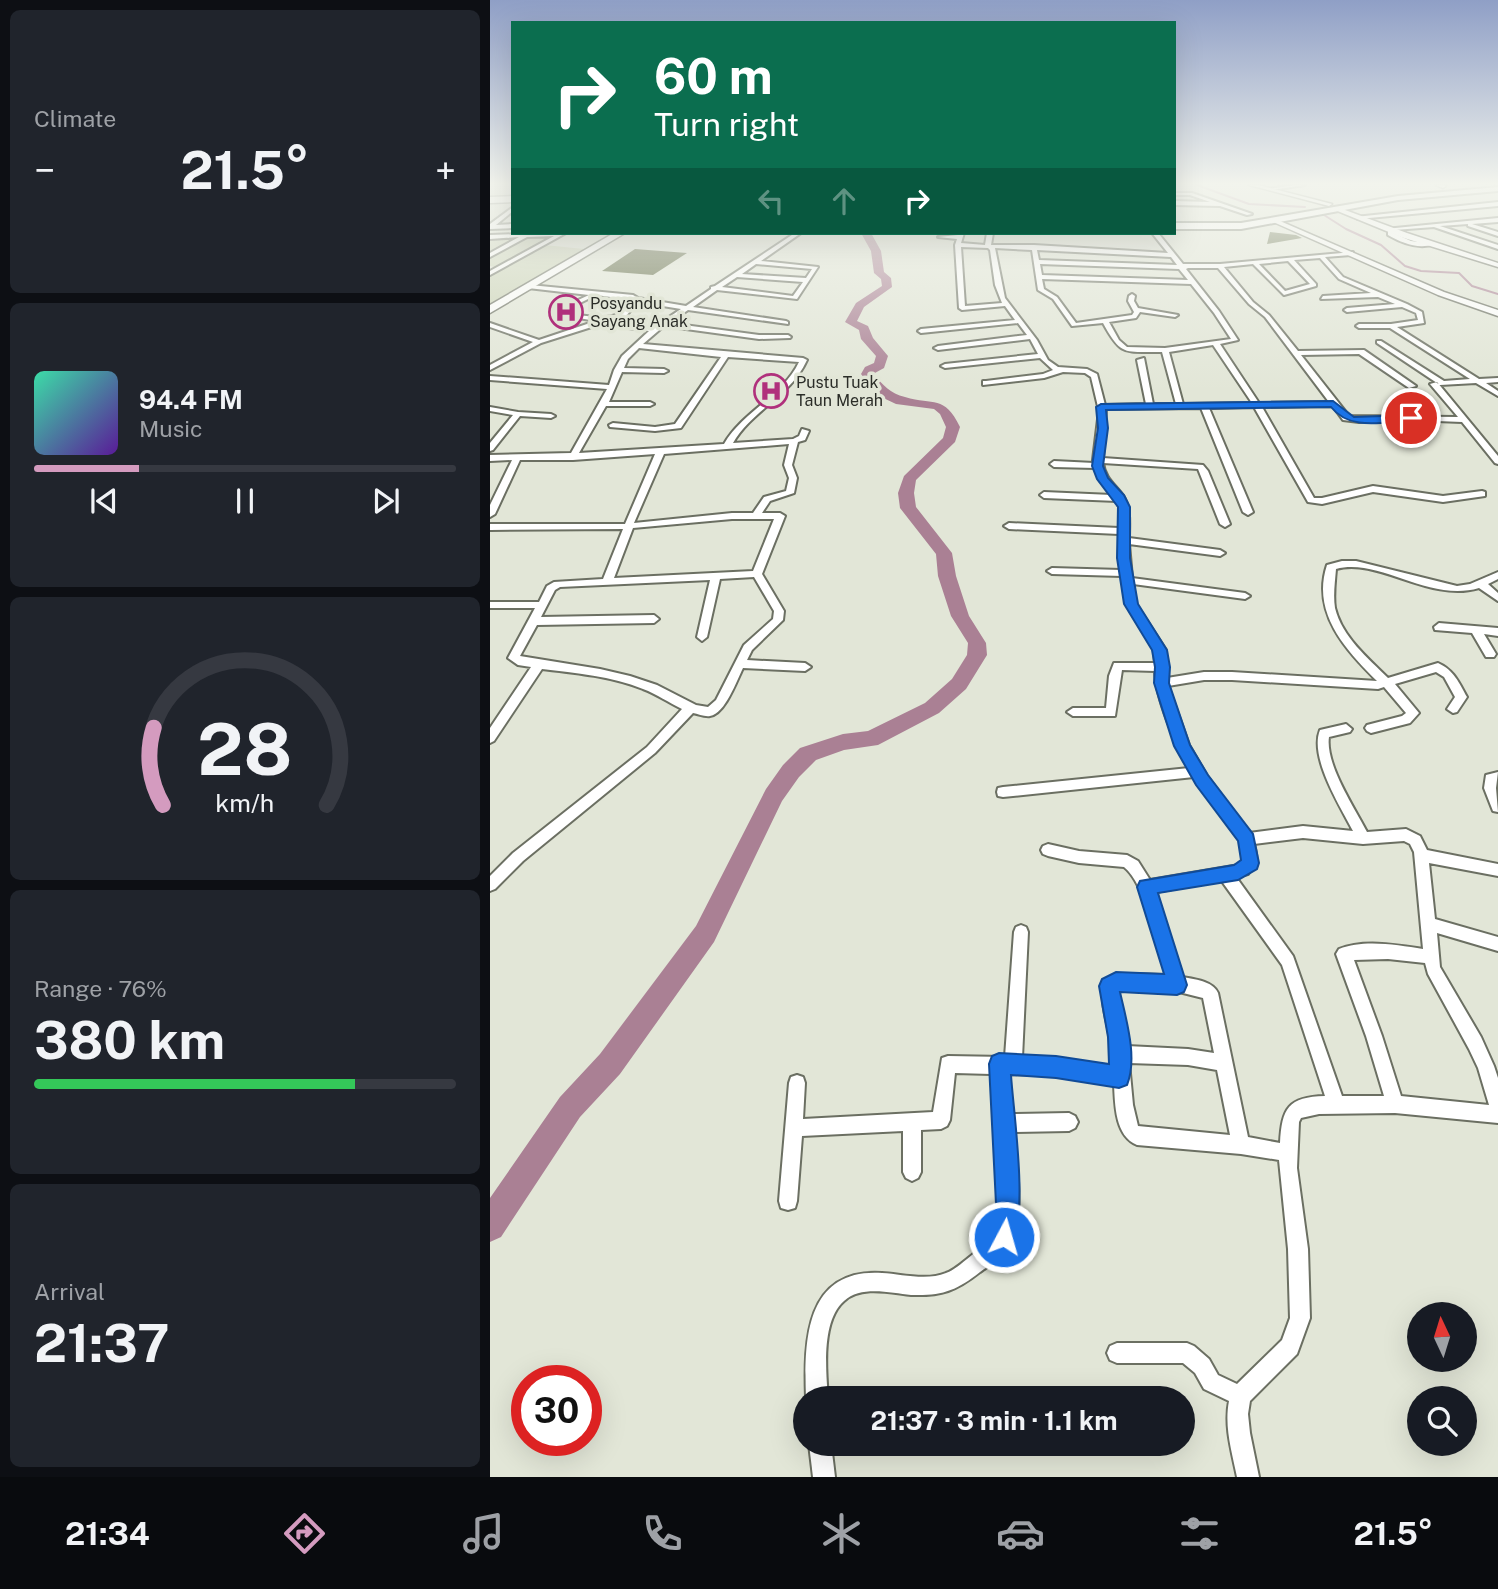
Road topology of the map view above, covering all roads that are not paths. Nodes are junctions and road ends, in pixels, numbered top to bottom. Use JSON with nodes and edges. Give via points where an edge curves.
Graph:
{"nodes":[{"id":1,"x":522,"y":254,"type":"edge"},
{"id":2,"x":585,"y":254,"type":"edge"},
{"id":3,"x":767,"y":254,"type":"edge"},
{"id":4,"x":959,"y":254,"type":"edge"},
{"id":5,"x":994,"y":254,"type":"edge"},
{"id":6,"x":1034,"y":254,"type":"edge"},
{"id":7,"x":1153,"y":254,"type":"edge"},
{"id":8,"x":1344,"y":254,"type":"edge"},
{"id":9,"x":1352,"y":254,"type":"edge"},
{"id":10,"x":1462,"y":254,"type":"edge"},
{"id":11,"x":1171,"y":255,"type":"joint"},
{"id":12,"x":1322,"y":257,"type":"junction"},
{"id":13,"x":1291,"y":261,"type":"junction"},
{"id":14,"x":756,"y":262,"type":"junction"},
{"id":15,"x":1035,"y":262,"type":"junction"},
{"id":16,"x":1255,"y":263,"type":"junction"},
{"id":17,"x":1498,"y":265,"type":"edge"},
{"id":18,"x":1220,"y":266,"type":"junction"},
{"id":19,"x":1184,"y":267,"type":"junction"},
{"id":20,"x":494,"y":268,"type":"edge"},
{"id":21,"x":490,"y":273,"type":"edge"},
{"id":22,"x":733,"y":275,"type":"junction"},
{"id":23,"x":1038,"y":276,"type":"junction"},
{"id":24,"x":807,"y":281,"type":"junction"},
{"id":25,"x":1191,"y":282,"type":"junction"},
{"id":26,"x":530,"y":287,"type":"junction"},
{"id":27,"x":713,"y":288,"type":"junction"},
{"id":28,"x":1380,"y":294,"type":"junction"},
{"id":29,"x":593,"y":295,"type":"junction"},
{"id":30,"x":1132,"y":296,"type":"dead end"},
{"id":31,"x":795,"y":298,"type":"junction"},
{"id":32,"x":1323,"y":298,"type":"dead end"},
{"id":33,"x":636,"y":300,"type":"junction"},
{"id":34,"x":1007,"y":304,"type":"junction"},
{"id":35,"x":1405,"y":305,"type":"junction"},
{"id":36,"x":687,"y":307,"type":"junction"},
{"id":37,"x":490,"y":310,"type":"edge"},
{"id":38,"x":788,"y":310,"type":"dead end"},
{"id":39,"x":1136,"y":310,"type":"junction"},
{"id":40,"x":1347,"y":310,"type":"dead end"},
{"id":41,"x":1498,"y":313,"type":"edge"},
{"id":42,"x":1175,"y":315,"type":"dead end"},
{"id":43,"x":1021,"y":321,"type":"junction"},
{"id":44,"x":601,"y":322,"type":"junction"},
{"id":45,"x":1105,"y":322,"type":"junction"},
{"id":46,"x":786,"y":323,"type":"dead end"},
{"id":47,"x":664,"y":324,"type":"junction"},
{"id":48,"x":490,"y":325,"type":"edge"},
{"id":49,"x":1359,"y":326,"type":"dead end"},
{"id":50,"x":1391,"y":326,"type":"junction"},
{"id":51,"x":654,"y":330,"type":"junction"},
{"id":52,"x":921,"y":331,"type":"dead end"},
{"id":53,"x":788,"y":337,"type":"dead end"},
{"id":54,"x":1032,"y":337,"type":"junction"},
{"id":55,"x":1410,"y":340,"type":"junction"},
{"id":56,"x":539,"y":342,"type":"junction"},
{"id":57,"x":1379,"y":342,"type":"junction"},
{"id":58,"x":1216,"y":344,"type":"junction"},
{"id":59,"x":639,"y":346,"type":"junction"},
{"id":60,"x":938,"y":348,"type":"dead end"},
{"id":61,"x":1165,"y":350,"type":"junction"},
{"id":62,"x":1362,"y":352,"type":"junction"},
{"id":63,"x":1297,"y":353,"type":"junction"},
{"id":64,"x":726,"y":355,"type":"junction"},
{"id":65,"x":1041,"y":356,"type":"junction"},
{"id":66,"x":1140,"y":360,"type":"dead end"},
{"id":67,"x":945,"y":366,"type":"dead end"},
{"id":68,"x":490,"y":368,"type":"edge"},
{"id":69,"x":618,"y":370,"type":"junction"},
{"id":70,"x":1061,"y":370,"type":"junction"},
{"id":71,"x":664,"y":371,"type":"dead end"},
{"id":72,"x":490,"y":378,"type":"edge"},
{"id":73,"x":1476,"y":380,"type":"junction"},
{"id":74,"x":1498,"y":380,"type":"edge"},
{"id":75,"x":986,"y":383,"type":"dead end"},
{"id":76,"x":1439,"y":384,"type":"junction"},
{"id":77,"x":1412,"y":386,"type":"junction"},
{"id":78,"x":611,"y":387,"type":"junction"},
{"id":79,"x":1399,"y":388,"type":"dead end"},
{"id":80,"x":1498,"y":394,"type":"edge"},
{"id":81,"x":604,"y":404,"type":"junction"},
{"id":82,"x":650,"y":404,"type":"dead end"},
{"id":83,"x":1333,"y":404,"type":"junction"},
{"id":84,"x":1203,"y":405,"type":"junction"},
{"id":85,"x":1257,"y":405,"type":"junction"},
{"id":86,"x":1180,"y":406,"type":"junction"},
{"id":87,"x":1101,"y":407,"type":"junction"},
{"id":88,"x":1150,"y":407,"type":"junction"},
{"id":89,"x":490,"y":409,"type":"edge"},
{"id":90,"x":518,"y":414,"type":"junction"},
{"id":91,"x":551,"y":416,"type":"dead end"},
{"id":92,"x":1464,"y":420,"type":"junction"},
{"id":93,"x":614,"y":425,"type":"dead end"},
{"id":94,"x":805,"y":430,"type":"dead end"},
{"id":95,"x":794,"y":441,"type":"junction"},
{"id":96,"x":727,"y":446,"type":"junction"},
{"id":97,"x":490,"y":448,"type":"edge"},
{"id":98,"x":660,"y":453,"type":"junction"},
{"id":99,"x":1495,"y":456,"type":"edge"},
{"id":100,"x":573,"y":457,"type":"junction"},
{"id":101,"x":490,"y":458,"type":"edge"},
{"id":102,"x":517,"y":458,"type":"junction"},
{"id":103,"x":1097,"y":463,"type":"junction"},
{"id":104,"x":1054,"y":464,"type":"dead end"},
{"id":105,"x":1482,"y":494,"type":"dead end"},
{"id":106,"x":1044,"y":495,"type":"dead end"},
{"id":107,"x":1120,"y":498,"type":"junction"},
{"id":108,"x":1248,"y":512,"type":"dead end"},
{"id":109,"x":490,"y":514,"type":"edge"},
{"id":110,"x":757,"y":514,"type":"junction"},
{"id":111,"x":1225,"y":524,"type":"dead end"},
{"id":112,"x":631,"y":526,"type":"junction"},
{"id":113,"x":1009,"y":526,"type":"dead end"},
{"id":114,"x":490,"y":527,"type":"edge"},
{"id":115,"x":1124,"y":536,"type":"junction"},
{"id":116,"x":1220,"y":553,"type":"dead end"},
{"id":117,"x":1052,"y":571,"type":"dead end"},
{"id":118,"x":757,"y":575,"type":"junction"},
{"id":119,"x":1498,"y":575,"type":"edge"},
{"id":120,"x":716,"y":576,"type":"junction"},
{"id":121,"x":1126,"y":576,"type":"junction"},
{"id":122,"x":607,"y":581,"type":"junction"},
{"id":123,"x":1481,"y":584,"type":"junction"},
{"id":124,"x":1245,"y":596,"type":"dead end"},
{"id":125,"x":1498,"y":598,"type":"edge"},
{"id":126,"x":542,"y":605,"type":"junction"},
{"id":127,"x":490,"y":606,"type":"edge"},
{"id":128,"x":654,"y":619,"type":"dead end"},
{"id":129,"x":534,"y":621,"type":"junction"},
{"id":130,"x":1439,"y":627,"type":"dead end"},
{"id":131,"x":1477,"y":632,"type":"junction"},
{"id":132,"x":1498,"y":632,"type":"edge"},
{"id":133,"x":702,"y":637,"type":"dead end"},
{"id":134,"x":1490,"y":654,"type":"dead end"},
{"id":135,"x":538,"y":664,"type":"junction"},
{"id":136,"x":740,"y":664,"type":"junction"},
{"id":137,"x":805,"y":667,"type":"dead end"},
{"id":138,"x":1163,"y":667,"type":"junction"},
{"id":139,"x":1387,"y":682,"type":"junction"},
{"id":140,"x":1161,"y":683,"type":"junction"},
{"id":141,"x":690,"y":708,"type":"junction"},
{"id":142,"x":1453,"y":709,"type":"dead end"},
{"id":143,"x":1073,"y":712,"type":"dead end"},
{"id":144,"x":1371,"y":728,"type":"dead end"},
{"id":145,"x":1346,"y":729,"type":"dead end"},
{"id":146,"x":490,"y":738,"type":"edge"},
{"id":147,"x":1197,"y":772,"type":"junction"},
{"id":148,"x":1498,"y":777,"type":"edge"},
{"id":149,"x":1003,"y":792,"type":"dead end"},
{"id":150,"x":1498,"y":807,"type":"edge"},
{"id":151,"x":1363,"y":838,"type":"junction"},
{"id":152,"x":1246,"y":839,"type":"junction"},
{"id":153,"x":1048,"y":850,"type":"dead end"},
{"id":154,"x":1420,"y":855,"type":"junction"},
{"id":155,"x":1498,"y":870,"type":"edge"},
{"id":156,"x":1226,"y":874,"type":"junction"},
{"id":157,"x":490,"y":885,"type":"edge"},
{"id":158,"x":1147,"y":887,"type":"junction"},
{"id":159,"x":1429,"y":924,"type":"junction"},
{"id":160,"x":1021,"y":932,"type":"dead end"},
{"id":161,"x":1498,"y":944,"type":"edge"},
{"id":162,"x":1431,"y":957,"type":"junction"},
{"id":163,"x":1177,"y":985,"type":"junction"},
{"id":164,"x":1120,"y":1054,"type":"junction"},
{"id":165,"x":1222,"y":1063,"type":"junction"},
{"id":166,"x":1006,"y":1064,"type":"junction"},
{"id":167,"x":1119,"y":1077,"type":"junction"},
{"id":168,"x":797,"y":1083,"type":"dead end"},
{"id":169,"x":1395,"y":1104,"type":"junction"},
{"id":170,"x":1498,"y":1105,"type":"edge"},
{"id":171,"x":1338,"y":1106,"type":"junction"},
{"id":172,"x":1498,"y":1114,"type":"edge"},
{"id":173,"x":1069,"y":1122,"type":"dead end"},
{"id":174,"x":912,"y":1123,"type":"junction"},
{"id":175,"x":1003,"y":1123,"type":"junction"},
{"id":176,"x":794,"y":1128,"type":"junction"},
{"id":177,"x":1241,"y":1146,"type":"junction"},
{"id":178,"x":1287,"y":1153,"type":"junction"},
{"id":179,"x":912,"y":1172,"type":"dead end"},
{"id":180,"x":788,"y":1200,"type":"dead end"},
{"id":181,"x":1118,"y":1353,"type":"dead end"},
{"id":182,"x":817,"y":1386,"type":"edge"},
{"id":183,"x":1240,"y":1396,"type":"junction"},
{"id":184,"x":821,"y":1456,"type":"edge"},
{"id":185,"x":824,"y":1477,"type":"edge"},
{"id":186,"x":1247,"y":1477,"type":"edge"}],
"edges":[{"from":1,"to":20,"type":"street"},
{"from":2,"to":26,"type":"main road"},
{"from":3,"to":14,"type":"street"},
{"from":4,"to":34,"type":"street","via":[[962,308]]},
{"from":5,"to":34,"type":"street","via":[[999,290]]},
{"from":6,"to":15,"type":"street"},
{"from":7,"to":11,"type":"street"},
{"from":8,"to":12,"type":"street"},
{"from":9,"to":41,"type":"street"},
{"from":10,"to":17,"type":"street"},
{"from":11,"to":19,"type":"street"},
{"from":12,"to":13,"type":"street"},
{"from":12,"to":28,"type":"street","via":[[1341,278]]},
{"from":13,"to":16,"type":"street"},
{"from":13,"to":16,"type":"street","via":[[1314,285],[1284,293]]},
{"from":14,"to":22,"type":"street"},
{"from":14,"to":24,"type":"street","via":[[815,267]]},
{"from":15,"to":19,"type":"street"},
{"from":15,"to":23,"type":"street"},
{"from":16,"to":18,"type":"street"},
{"from":18,"to":19,"type":"street"},
{"from":18,"to":63,"type":"street"},
{"from":19,"to":25,"type":"street"},
{"from":20,"to":21,"type":"street"},
{"from":22,"to":24,"type":"street"},
{"from":22,"to":27,"type":"street"},
{"from":23,"to":25,"type":"street"},
{"from":23,"to":45,"type":"street","via":[[1041,290],[1055,298],[1074,325]]},
{"from":24,"to":31,"type":"street"},
{"from":25,"to":58,"type":"street","via":[[1235,341]]},
{"from":26,"to":29,"type":"street"},
{"from":26,"to":37,"type":"main road"},
{"from":27,"to":31,"type":"street"},
{"from":27,"to":36,"type":"street"},
{"from":28,"to":32,"type":"street"},
{"from":28,"to":35,"type":"street"},
{"from":29,"to":33,"type":"street"},
{"from":29,"to":44,"type":"street","via":[[566,307],[578,310],[568,315]]},
{"from":30,"to":39,"type":"street"},
{"from":31,"to":38,"type":"street"},
{"from":33,"to":36,"type":"street"},
{"from":33,"to":44,"type":"street","via":[[632,307]]},
{"from":34,"to":43,"type":"street"},
{"from":35,"to":40,"type":"street"},
{"from":35,"to":50,"type":"street","via":[[1421,314],[1422,322]]},
{"from":36,"to":46,"type":"street"},
{"from":36,"to":47,"type":"street"},
{"from":39,"to":42,"type":"street"},
{"from":39,"to":45,"type":"street","via":[[1134,317]]},
{"from":43,"to":52,"type":"street"},
{"from":43,"to":54,"type":"street"},
{"from":44,"to":51,"type":"street"},
{"from":44,"to":56,"type":"street"},
{"from":45,"to":61,"type":"street","via":[[1125,349]]},
{"from":47,"to":51,"type":"street"},
{"from":47,"to":53,"type":"street"},
{"from":48,"to":56,"type":"street"},
{"from":49,"to":50,"type":"street"},
{"from":50,"to":55,"type":"street"},
{"from":51,"to":59,"type":"street"},
{"from":54,"to":60,"type":"street"},
{"from":54,"to":65,"type":"street"},
{"from":55,"to":57,"type":"street"},
{"from":55,"to":73,"type":"street"},
{"from":56,"to":68,"type":"street"},
{"from":57,"to":62,"type":"street","via":[[1361,345]]},
{"from":57,"to":76,"type":"street"},
{"from":58,"to":61,"type":"street"},
{"from":58,"to":85,"type":"street"},
{"from":59,"to":64,"type":"street"},
{"from":59,"to":69,"type":"street"},
{"from":61,"to":86,"type":"street"},
{"from":62,"to":63,"type":"street"},
{"from":62,"to":77,"type":"street"},
{"from":63,"to":83,"type":"street"},
{"from":64,"to":93,"type":"street","via":[[678,426]]},
{"from":64,"to":96,"type":"street","via":[[800,359],[803,363],[736,429]]},
{"from":65,"to":67,"type":"street"},
{"from":65,"to":70,"type":"street"},
{"from":66,"to":88,"type":"street"},
{"from":69,"to":71,"type":"street"},
{"from":69,"to":78,"type":"street"},
{"from":70,"to":75,"type":"street"},
{"from":70,"to":87,"type":"street","via":[[1093,374]]},
{"from":72,"to":78,"type":"street"},
{"from":73,"to":74,"type":"street"},
{"from":73,"to":76,"type":"street"},
{"from":73,"to":80,"type":"street"},
{"from":76,"to":77,"type":"street"},
{"from":76,"to":92,"type":"street"},
{"from":77,"to":79,"type":"street"},
{"from":78,"to":81,"type":"street"},
{"from":81,"to":82,"type":"street"},
{"from":81,"to":100,"type":"street"},
{"from":83,"to":85,"type":"street"},
{"from":83,"to":92,"type":"street","via":[[1353,420]]},
{"from":84,"to":85,"type":"street"},
{"from":84,"to":86,"type":"street"},
{"from":84,"to":108,"type":"street"},
{"from":85,"to":105,"type":"street","via":[[1314,501],[1374,489],[1443,499]]},
{"from":86,"to":88,"type":"street"},
{"from":87,"to":88,"type":"street"},
{"from":87,"to":103,"type":"street"},
{"from":89,"to":90,"type":"street"},
{"from":90,"to":91,"type":"street"},
{"from":90,"to":97,"type":"street"},
{"from":92,"to":99,"type":"street"},
{"from":94,"to":95,"type":"street","via":[[802,438]]},
{"from":95,"to":96,"type":"street"},
{"from":95,"to":110,"type":"street","via":[[788,465],[793,478],[790,493],[767,499]]},
{"from":96,"to":98,"type":"street"},
{"from":98,"to":100,"type":"street"},
{"from":98,"to":112,"type":"street"},
{"from":100,"to":102,"type":"street"},
{"from":101,"to":102,"type":"street"},
{"from":102,"to":109,"type":"street"},
{"from":103,"to":104,"type":"street"},
{"from":103,"to":107,"type":"street","via":[[1103,479]]},
{"from":103,"to":111,"type":"street","via":[[1200,467]]},
{"from":106,"to":107,"type":"street"},
{"from":107,"to":115,"type":"street"},
{"from":110,"to":112,"type":"street"},
{"from":110,"to":118,"type":"street","via":[[780,519]]},
{"from":112,"to":114,"type":"street"},
{"from":112,"to":122,"type":"street"},
{"from":113,"to":115,"type":"street"},
{"from":115,"to":116,"type":"street"},
{"from":115,"to":121,"type":"street"},
{"from":117,"to":121,"type":"street"},
{"from":118,"to":120,"type":"street"},
{"from":118,"to":136,"type":"street","via":[[779,611],[778,620],[748,648]]},
{"from":119,"to":123,"type":"street"},
{"from":120,"to":122,"type":"street"},
{"from":120,"to":133,"type":"street"},
{"from":121,"to":124,"type":"street"},
{"from":121,"to":138,"type":"street","via":[[1131,604],[1156,641]]},
{"from":122,"to":126,"type":"street","via":[[558,584]]},
{"from":123,"to":125,"type":"street"},
{"from":123,"to":139,"type":"street","via":[[1458,589],[1358,565],[1331,567],[1331,610],[1339,628]]},
{"from":126,"to":127,"type":"street"},
{"from":126,"to":129,"type":"street"},
{"from":128,"to":129,"type":"street"},
{"from":129,"to":135,"type":"street","via":[[514,658]]},
{"from":130,"to":131,"type":"street"},
{"from":131,"to":132,"type":"street"},
{"from":131,"to":134,"type":"street"},
{"from":135,"to":141,"type":"street","via":[[645,685]]},
{"from":135,"to":146,"type":"street"},
{"from":136,"to":137,"type":"street"},
{"from":136,"to":141,"type":"street","via":[[716,709]]},
{"from":138,"to":140,"type":"street"},
{"from":138,"to":143,"type":"street","via":[[1118,666],[1111,713]]},
{"from":139,"to":140,"type":"street","via":[[1364,685],[1204,676]]},
{"from":139,"to":142,"type":"street","via":[[1441,667],[1461,697]]},
{"from":139,"to":144,"type":"street","via":[[1413,715]]},
{"from":140,"to":147,"type":"street","via":[[1177,732]]},
{"from":141,"to":157,"type":"street","via":[[651,750]]},
{"from":145,"to":151,"type":"street","via":[[1324,733],[1322,745]]},
{"from":147,"to":149,"type":"street"},
{"from":147,"to":152,"type":"street"},
{"from":148,"to":150,"type":"street","via":[[1490,782]]},
{"from":151,"to":152,"type":"street","via":[[1303,832]]},
{"from":151,"to":154,"type":"street","via":[[1406,835],[1415,840]]},
{"from":152,"to":156,"type":"street","via":[[1250,863]]},
{"from":153,"to":158,"type":"street","via":[[1079,858],[1127,861]]},
{"from":154,"to":155,"type":"street"},
{"from":154,"to":159,"type":"street"},
{"from":156,"to":158,"type":"street"},
{"from":156,"to":171,"type":"street","via":[[1288,961]]},
{"from":158,"to":163,"type":"street"},
{"from":159,"to":161,"type":"street"},
{"from":159,"to":162,"type":"street"},
{"from":160,"to":166,"type":"street"},
{"from":162,"to":169,"type":"street","via":[[1397,951],[1344,954]]},
{"from":162,"to":170,"type":"street","via":[[1440,984],[1486,1066]]},
{"from":163,"to":164,"type":"street","via":[[1116,982],[1109,986]]},
{"from":163,"to":165,"type":"street","via":[[1210,993]]},
{"from":164,"to":165,"type":"street"},
{"from":164,"to":167,"type":"street"},
{"from":165,"to":177,"type":"street"},
{"from":166,"to":167,"type":"street"},
{"from":166,"to":174,"type":"street","via":[[948,1064],[944,1116],[936,1122]]},
{"from":166,"to":175,"type":"street"},
{"from":167,"to":177,"type":"street","via":[[1128,1124],[1137,1136]]},
{"from":168,"to":176,"type":"street"},
{"from":169,"to":171,"type":"street"},
{"from":169,"to":172,"type":"street"},
{"from":171,"to":178,"type":"street","via":[[1304,1107],[1295,1112]]},
{"from":173,"to":175,"type":"street"},
{"from":174,"to":176,"type":"street"},
{"from":174,"to":179,"type":"street"},
{"from":175,"to":182,"type":"street","via":[[1008,1204],[1004,1237],[985,1257],[944,1284],[870,1282],[842,1288],[827,1302],[818,1342]]},
{"from":176,"to":180,"type":"street"},
{"from":177,"to":178,"type":"street"},
{"from":178,"to":183,"type":"street","via":[[1300,1318],[1290,1347]]},
{"from":181,"to":183,"type":"street","via":[[1186,1353],[1202,1366],[1211,1382]]},
{"from":183,"to":186,"type":"street","via":[[1237,1413]]},
{"from":184,"to":185,"type":"street"}]}
